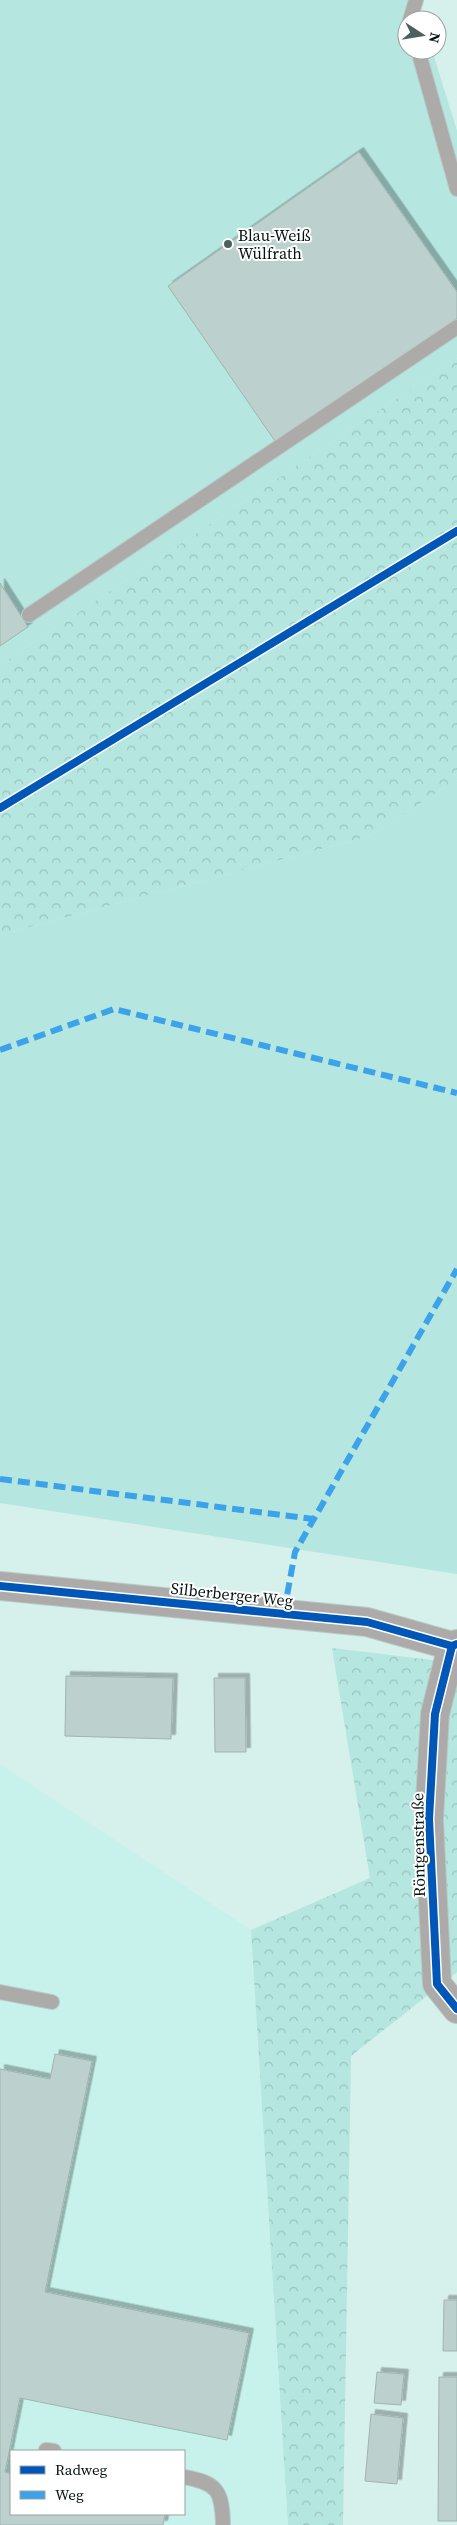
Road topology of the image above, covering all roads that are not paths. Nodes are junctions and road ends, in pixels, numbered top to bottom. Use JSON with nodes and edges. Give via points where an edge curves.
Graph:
{"nodes":[{"id":1,"x":421,"y":60,"type":"edge"},
{"id":2,"x":457,"y":189,"type":"edge"},
{"id":3,"x":457,"y":327,"type":"edge"},
{"id":4,"x":29,"y":615,"type":"dead end"},
{"id":5,"x":0,"y":1586,"type":"edge"},
{"id":6,"x":455,"y":1645,"type":"edge"},
{"id":7,"x":0,"y":1992,"type":"edge"},
{"id":8,"x":52,"y":2002,"type":"dead end"},
{"id":9,"x":457,"y":2009,"type":"edge"},
{"id":10,"x":185,"y":2477,"type":"edge"},
{"id":11,"x":223,"y":2525,"type":"edge"}],
"edges":[{"from":1,"to":2,"type":"lane"},
{"from":3,"to":4,"type":"lane"},
{"from":5,"to":6,"type":"street","name":"Silberberger Weg","via":[[367,1622]]},
{"from":6,"to":9,"type":"street","name":"Röntgenstraße","via":[[435,1714],[429,1819],[437,1984]]},
{"from":7,"to":8,"type":"lane"},
{"from":10,"to":11,"type":"lane","via":[[201,2480],[215,2488],[222,2499]]}]}
